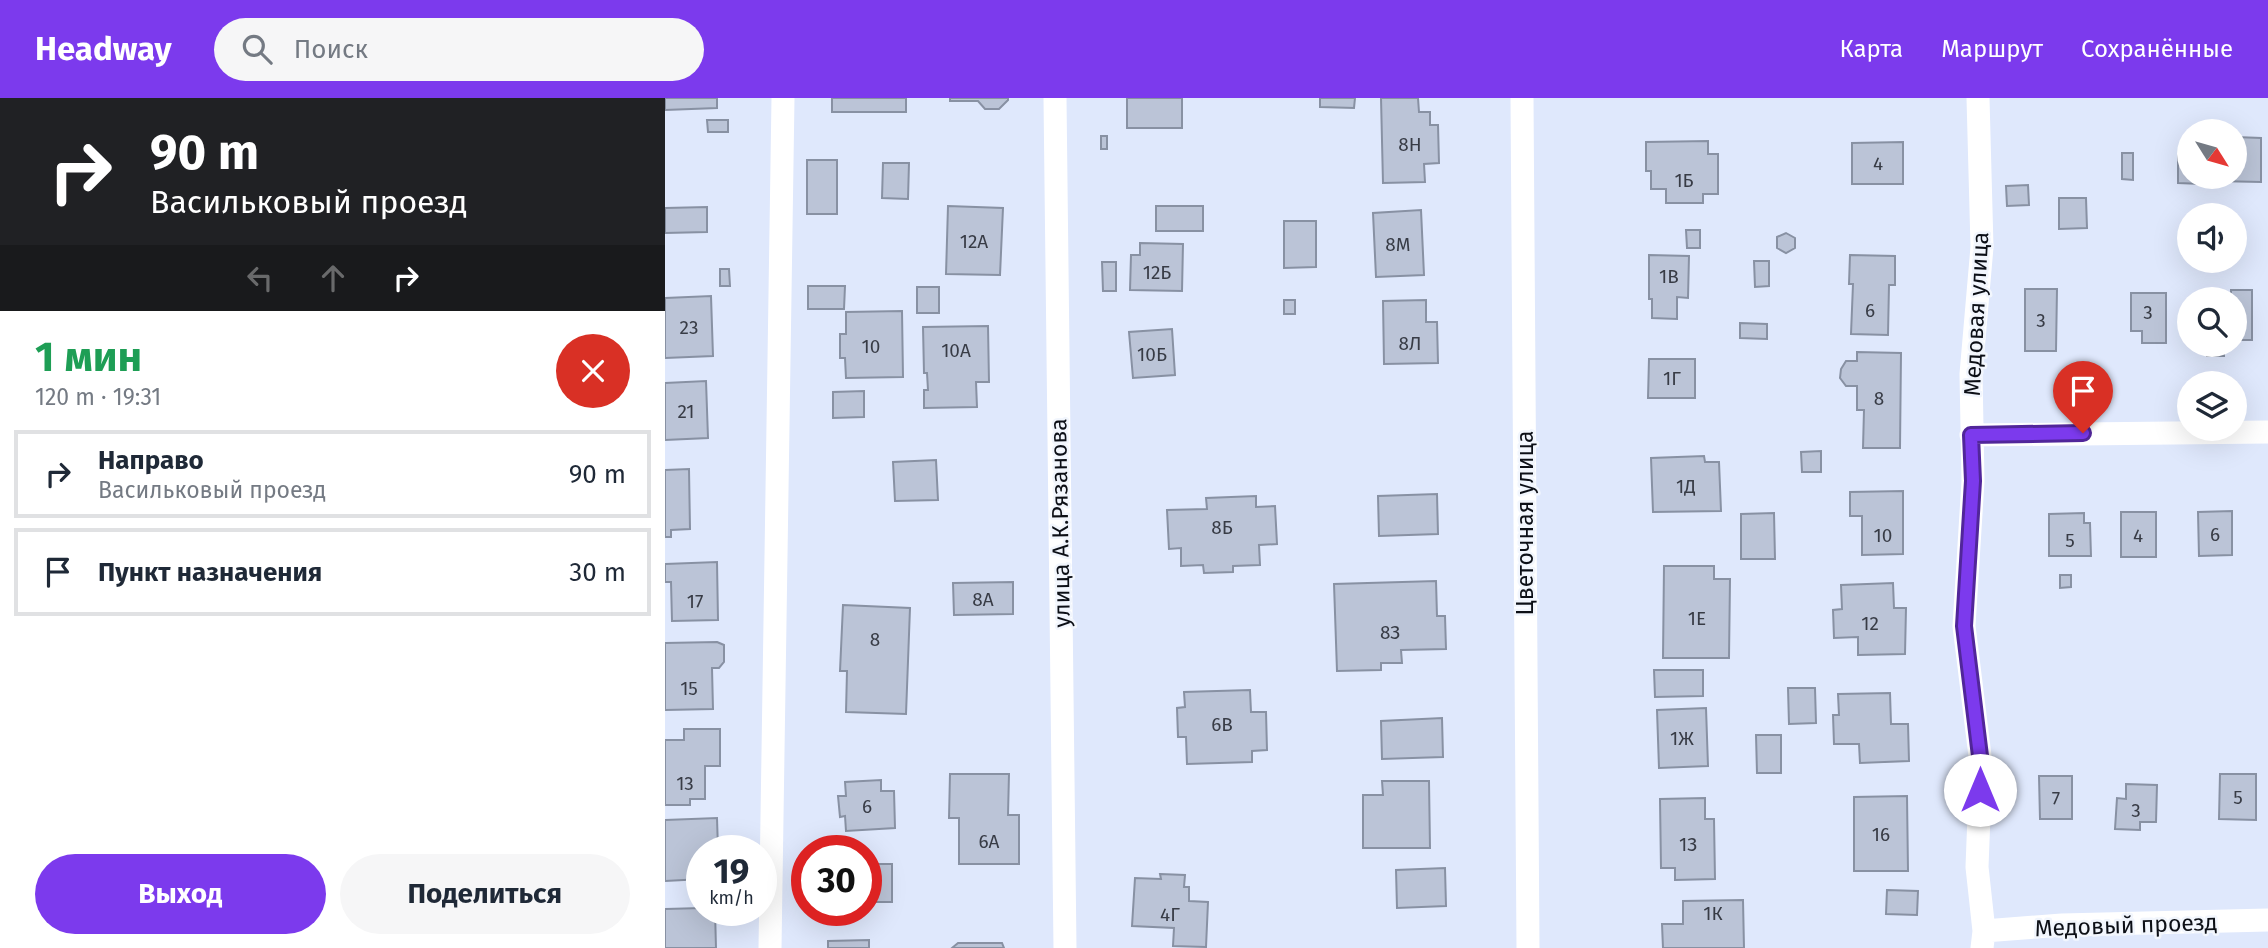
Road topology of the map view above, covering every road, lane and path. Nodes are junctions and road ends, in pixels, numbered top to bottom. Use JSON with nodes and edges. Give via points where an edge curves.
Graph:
{"nodes":[{"id":1,"x":783,"y":98,"type":"edge"},
{"id":2,"x":1055,"y":98,"type":"edge"},
{"id":3,"x":1522,"y":98,"type":"edge"},
{"id":4,"x":1978,"y":98,"type":"edge"},
{"id":5,"x":2268,"y":432,"type":"edge"},
{"id":6,"x":1971,"y":435,"type":"junction"},
{"id":7,"x":2268,"y":920,"type":"edge"},
{"id":8,"x":1983,"y":940,"type":"edge"},
{"id":9,"x":769,"y":948,"type":"edge"},
{"id":10,"x":1065,"y":948,"type":"edge"},
{"id":11,"x":1528,"y":948,"type":"edge"}],
"edges":[{"from":1,"to":9,"type":"street"},
{"from":2,"to":10,"type":"street","name":"улица А.К.Рязанова"},
{"from":3,"to":11,"type":"street","name":"Цветочная улица"},
{"from":4,"to":6,"type":"street","name":"Медовая улица","via":[[1982,247],[1971,373]]},
{"from":5,"to":6,"type":"street"},
{"from":6,"to":8,"type":"street","name":"Медовая улица","via":[[1973,481],[1964,626],[1981,764],[1977,867]]},
{"from":7,"to":8,"type":"street","name":"Медовый проезд","via":[[2062,925]]}]}
